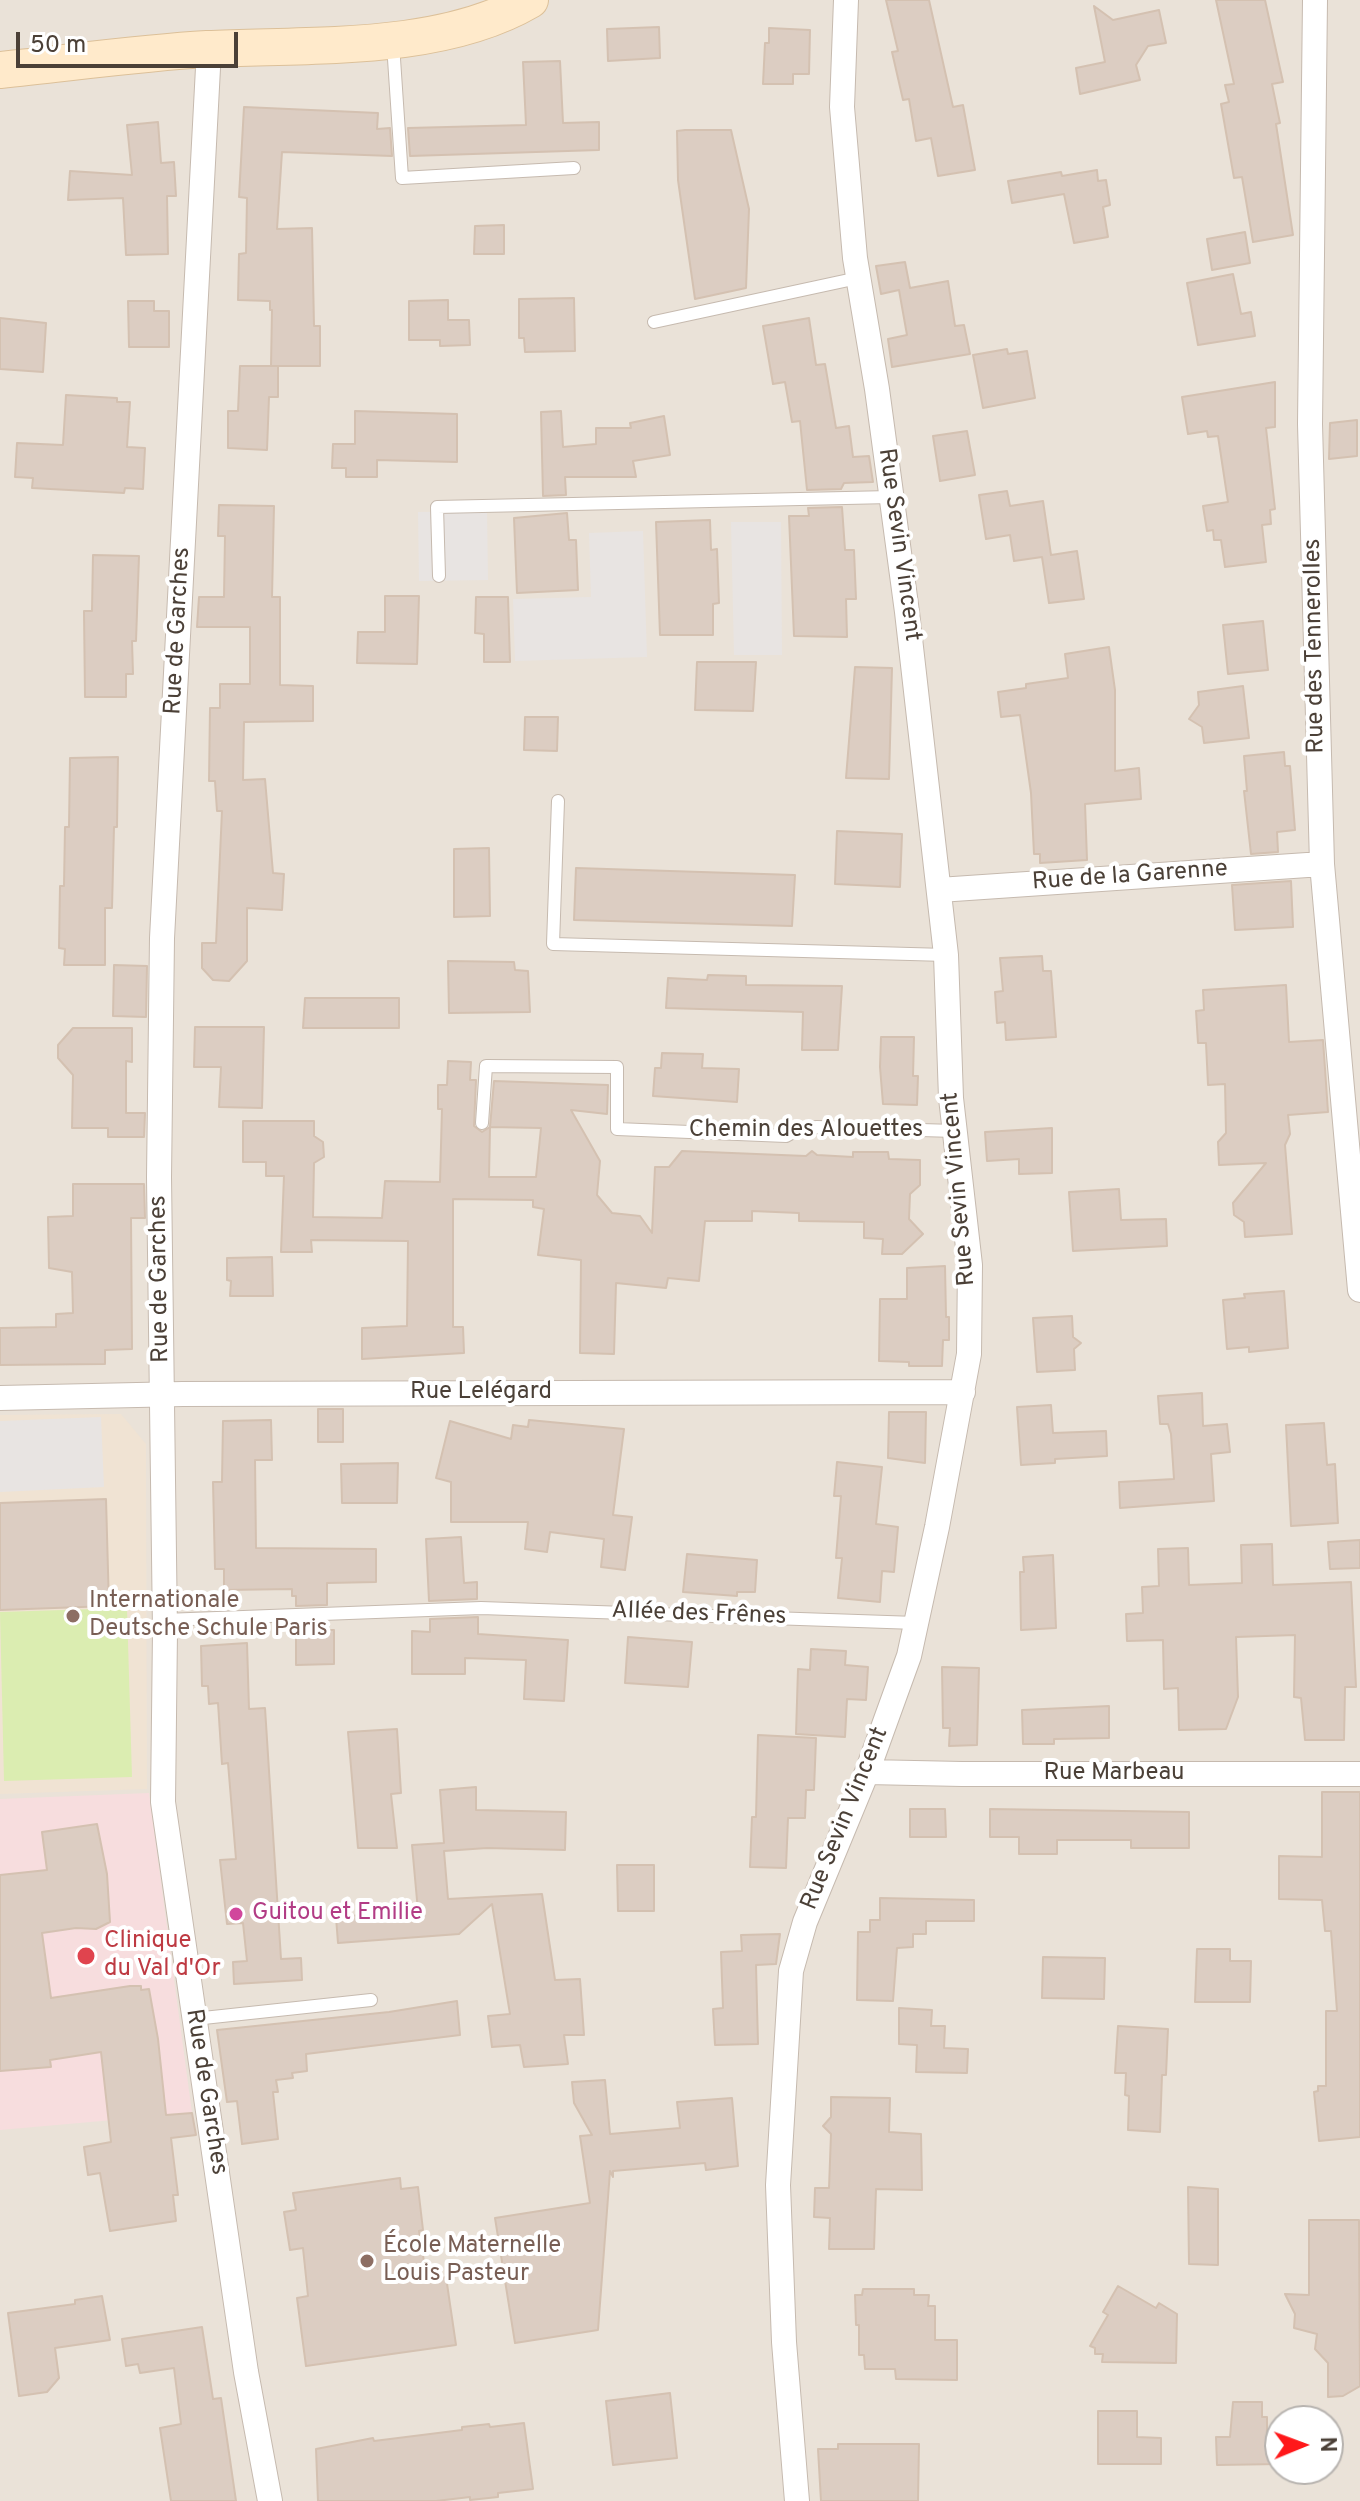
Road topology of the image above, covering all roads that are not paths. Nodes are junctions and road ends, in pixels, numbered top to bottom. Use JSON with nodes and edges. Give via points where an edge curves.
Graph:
{"nodes":[{"id":1,"x":530,"y":0,"type":"edge"},
{"id":2,"x":846,"y":0,"type":"edge"},
{"id":3,"x":1315,"y":0,"type":"edge"},
{"id":4,"x":393,"y":41,"type":"junction"},
{"id":5,"x":209,"y":49,"type":"junction"},
{"id":6,"x":0,"y":70,"type":"edge"},
{"id":7,"x":574,"y":168,"type":"dead end"},
{"id":8,"x":858,"y":278,"type":"junction"},
{"id":9,"x":654,"y":322,"type":"dead end"},
{"id":10,"x":891,"y":497,"type":"junction"},
{"id":11,"x":439,"y":576,"type":"dead end"},
{"id":12,"x":558,"y":801,"type":"dead end"},
{"id":13,"x":1322,"y":864,"type":"junction"},
{"id":14,"x":939,"y":890,"type":"junction"},
{"id":15,"x":946,"y":955,"type":"junction"},
{"id":16,"x":482,"y":1123,"type":"dead end"},
{"id":17,"x":955,"y":1131,"type":"junction"},
{"id":18,"x":1360,"y":1290,"type":"edge"},
{"id":19,"x":963,"y":1392,"type":"junction"},
{"id":20,"x":163,"y":1395,"type":"junction"},
{"id":21,"x":0,"y":1398,"type":"edge"},
{"id":22,"x":164,"y":1620,"type":"junction"},
{"id":23,"x":916,"y":1623,"type":"junction"},
{"id":24,"x":867,"y":1772,"type":"junction"},
{"id":25,"x":1360,"y":1774,"type":"edge"},
{"id":26,"x":371,"y":2000,"type":"dead end"},
{"id":27,"x":194,"y":2019,"type":"junction"},
{"id":28,"x":270,"y":2501,"type":"edge"},
{"id":29,"x":797,"y":2501,"type":"edge"}],
"edges":[{"from":1,"to":4,"type":"main road","via":[[450,30]]},
{"from":2,"to":8,"type":"street","name":"Rue Sevin Vincent","via":[[842,107]]},
{"from":3,"to":13,"type":"street","name":"Rue des Tennerolles","via":[[1310,424]]},
{"from":4,"to":5,"type":"main road"},
{"from":4,"to":7,"type":"lane","via":[[402,178]]},
{"from":5,"to":6,"type":"main road"},
{"from":5,"to":20,"type":"street","name":"Rue de Garches","via":[[162,938]]},
{"from":8,"to":9,"type":"lane"},
{"from":8,"to":10,"type":"street","name":"Rue Sevin Vincent"},
{"from":10,"to":11,"type":"lane","via":[[437,507]]},
{"from":10,"to":14,"type":"street","name":"Rue Sevin Vincent"},
{"from":12,"to":15,"type":"lane","via":[[553,944]]},
{"from":13,"to":14,"type":"street","name":"Rue de la Garenne"},
{"from":13,"to":18,"type":"street","name":"Rue des Tennerolles"},
{"from":14,"to":15,"type":"street","name":"Rue Sevin Vincent"},
{"from":15,"to":17,"type":"street","name":"Rue Sevin Vincent"},
{"from":16,"to":17,"type":"lane","name":"Chemin des Alouettes","via":[[486,1066],[617,1067],[617,1129],[786,1136],[817,1127]]},
{"from":17,"to":19,"type":"street","name":"Rue Sevin Vincent","via":[[970,1265]]},
{"from":19,"to":20,"type":"street","name":"Rue Lelégard"},
{"from":19,"to":23,"type":"street","name":"Rue Sevin Vincent"},
{"from":20,"to":21,"type":"street","name":"Rue Lelégard"},
{"from":20,"to":22,"type":"street","name":"Rue de Garches"},
{"from":22,"to":23,"type":"lane","name":"Allée des Frênes","via":[[481,1608]]},
{"from":22,"to":27,"type":"street","name":"Rue de Garches","via":[[163,1802]]},
{"from":23,"to":24,"type":"street","name":"Rue Sevin Vincent"},
{"from":24,"to":25,"type":"street","name":"Rue Marbeau"},
{"from":24,"to":29,"type":"street","name":"Rue Sevin Vincent","via":[[805,1922],[791,1971],[778,2185]]},
{"from":26,"to":27,"type":"lane"},
{"from":27,"to":28,"type":"street","name":"Rue de Garches"}]}
